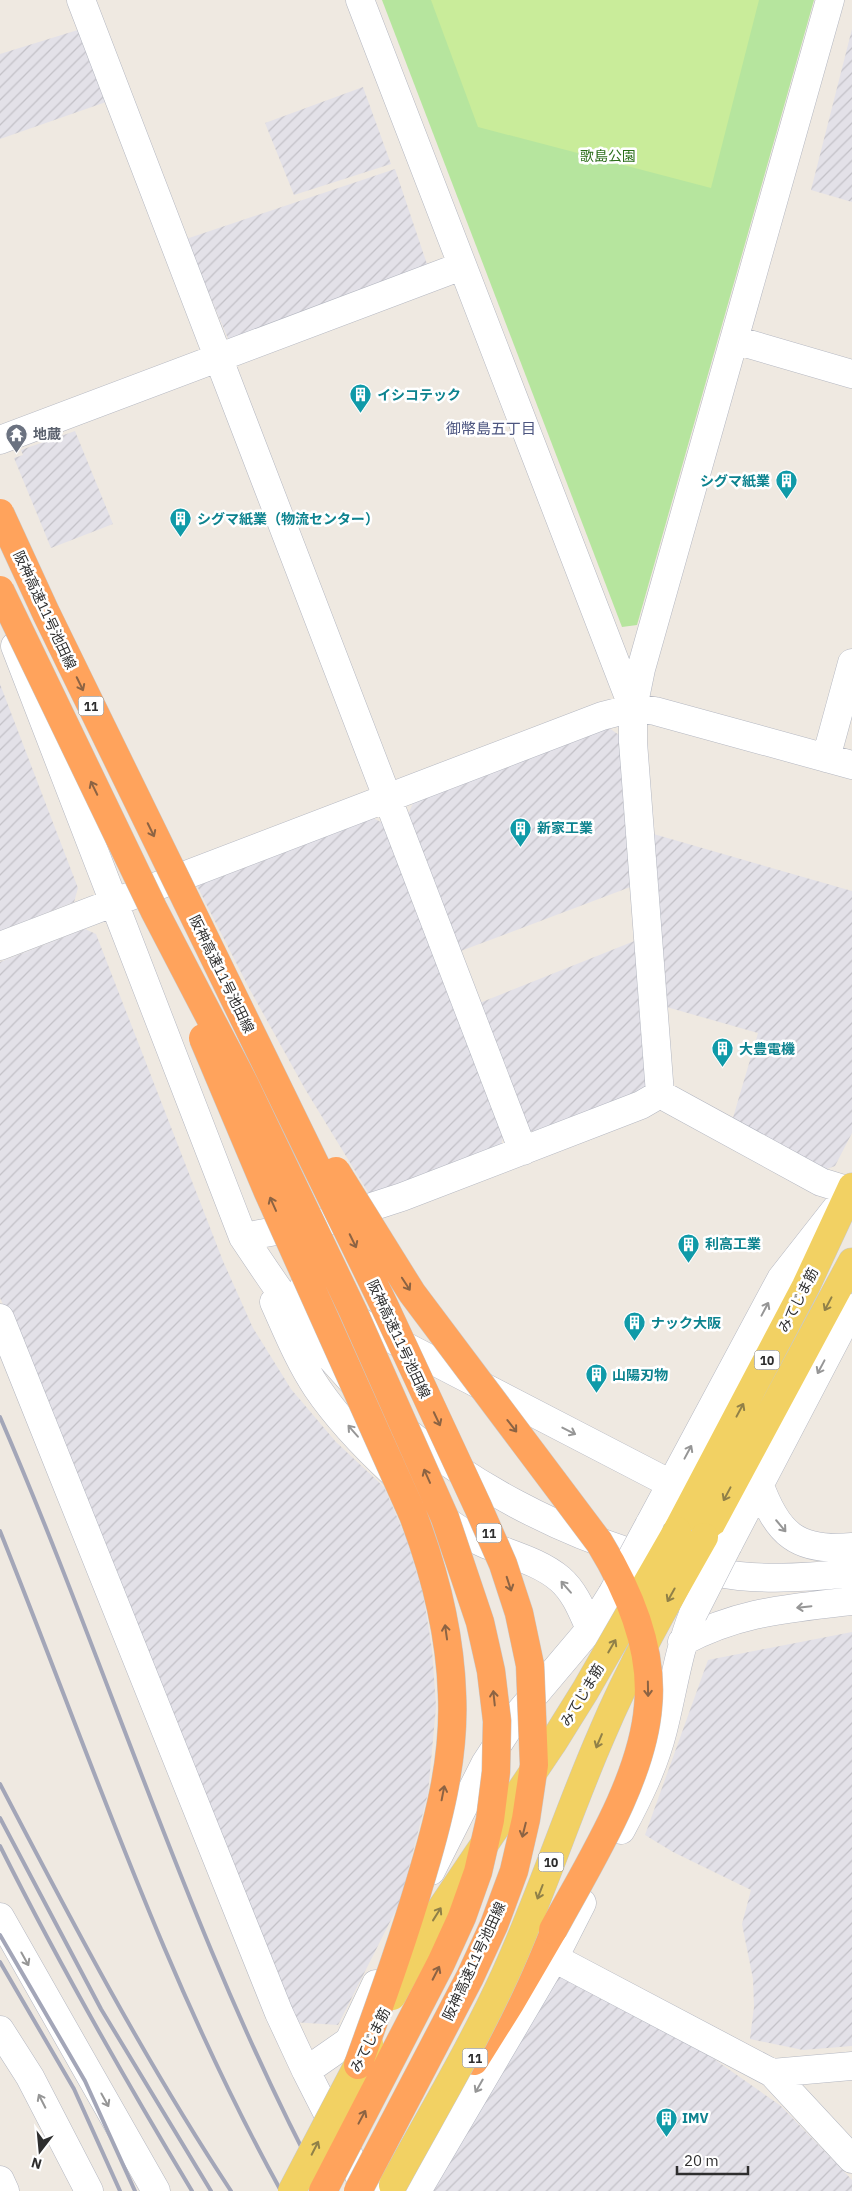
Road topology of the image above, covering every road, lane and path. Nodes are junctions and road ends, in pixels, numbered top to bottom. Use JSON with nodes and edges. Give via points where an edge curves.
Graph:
{"nodes":[{"id":1,"x":81,"y":0,"type":"edge"},
{"id":2,"x":360,"y":0,"type":"edge"},
{"id":3,"x":830,"y":0,"type":"edge"},
{"id":4,"x":462,"y":266,"type":"junction"},
{"id":5,"x":735,"y":340,"type":"junction"},
{"id":6,"x":219,"y":360,"type":"junction"},
{"id":7,"x":852,"y":374,"type":"edge"},
{"id":8,"x":0,"y":440,"type":"edge"},
{"id":9,"x":0,"y":513,"type":"edge"},
{"id":10,"x":0,"y":590,"type":"edge"},
{"id":11,"x":0,"y":606,"type":"edge"},
{"id":12,"x":852,"y":663,"type":"edge"},
{"id":13,"x":633,"y":708,"type":"junction"},
{"id":14,"x":826,"y":758,"type":"junction"},
{"id":15,"x":852,"y":765,"type":"edge"},
{"id":16,"x":387,"y":797,"type":"junction"},
{"id":17,"x":113,"y":903,"type":"junction"},
{"id":18,"x":154,"y":910,"type":"junction"},
{"id":19,"x":0,"y":946,"type":"edge"},
{"id":20,"x":244,"y":1018,"type":"junction"},
{"id":21,"x":660,"y":1094,"type":"junction"},
{"id":22,"x":523,"y":1151,"type":"junction"},
{"id":23,"x":851,"y":1189,"type":"edge"},
{"id":24,"x":243,"y":1237,"type":"junction"},
{"id":25,"x":852,"y":1262,"type":"edge"},
{"id":26,"x":852,"y":1308,"type":"edge"},
{"id":27,"x":0,"y":1318,"type":"edge"},
{"id":28,"x":759,"y":1483,"type":"junction"},
{"id":29,"x":671,"y":1484,"type":"junction"},
{"id":30,"x":716,"y":1541,"type":"junction"},
{"id":31,"x":852,"y":1547,"type":"edge"},
{"id":32,"x":852,"y":1573,"type":"edge"},
{"id":33,"x":852,"y":1602,"type":"edge"},
{"id":34,"x":590,"y":1629,"type":"junction"},
{"id":35,"x":682,"y":1642,"type":"junction"},
{"id":36,"x":0,"y":1917,"type":"edge"},
{"id":37,"x":554,"y":1958,"type":"junction"},
{"id":38,"x":0,"y":2030,"type":"edge"},
{"id":39,"x":358,"y":2065,"type":"junction"},
{"id":40,"x":852,"y":2066,"type":"edge"},
{"id":41,"x":306,"y":2071,"type":"junction"},
{"id":42,"x":772,"y":2073,"type":"junction"},
{"id":43,"x":852,"y":2159,"type":"edge"},
{"id":44,"x":0,"y":2180,"type":"edge"},
{"id":45,"x":400,"y":2189,"type":"edge"},
{"id":46,"x":5,"y":2191,"type":"edge"},
{"id":47,"x":89,"y":2191,"type":"edge"},
{"id":48,"x":156,"y":2191,"type":"edge"},
{"id":49,"x":292,"y":2191,"type":"edge"},
{"id":50,"x":322,"y":2191,"type":"edge"},
{"id":51,"x":358,"y":2191,"type":"edge"},
{"id":52,"x":367,"y":2191,"type":"edge"}],
"edges":[{"from":1,"to":6,"type":"street"},
{"from":2,"to":4,"type":"street"},
{"from":3,"to":5,"type":"street"},
{"from":4,"to":6,"type":"street"},
{"from":4,"to":13,"type":"street"},
{"from":5,"to":7,"type":"street"},
{"from":5,"to":13,"type":"street","via":[[643,661]]},
{"from":6,"to":8,"type":"street"},
{"from":6,"to":16,"type":"street"},
{"from":9,"to":20,"type":"highway","name":"阪神高速11号池田線","number":"11","one_way":true,"bridge":true},
{"from":18,"to":10,"type":"highway","number":"11","one_way":true,"bridge":true},
{"from":11,"to":17,"type":"street"},
{"from":12,"to":14,"type":"street"},
{"from":13,"to":14,"type":"street","via":[[655,711]]},
{"from":13,"to":16,"type":"street","via":[[602,716]]},
{"from":13,"to":21,"type":"street"},
{"from":14,"to":15,"type":"street"},
{"from":16,"to":17,"type":"street"},
{"from":16,"to":22,"type":"street"},
{"from":17,"to":19,"type":"street"},
{"from":17,"to":24,"type":"street"},
{"from":39,"to":18,"type":"highway","one_way":true,"bridge":true,"via":[[405,1935],[444,1789],[451,1742],[452,1696],[442,1606],[431,1561],[413,1514],[217,1074]]},
{"from":50,"to":18,"type":"highway","number":"11","one_way":true,"bridge":true,"via":[[441,1963],[478,1872],[490,1820],[496,1772],[497,1721],[491,1671],[480,1622],[445,1518],[353,1311],[245,1085]]},
{"from":20,"to":45,"type":"highway","number":"11","one_way":true,"bridge":true,"via":[[412,1293],[599,1542],[631,1602],[648,1674],[644,1738],[596,1849],[511,2002]]},
{"from":20,"to":51,"type":"highway","name":"阪神高速11号池田線","number":"11","one_way":true,"bridge":true,"via":[[384,1305],[485,1523],[519,1613],[530,1665],[534,1765],[514,1871],[470,1977]]},
{"from":21,"to":22,"type":"street","via":[[641,1105]]},
{"from":21,"to":23,"type":"street","via":[[821,1182]]},
{"from":22,"to":24,"type":"street","via":[[325,1222]]},
{"from":29,"to":23,"type":"street","one_way":true,"via":[[781,1279]]},
{"from":39,"to":23,"type":"main road","name":"みてじま筋","number":"10","one_way":true,"bridge":true,"via":[[434,1919],[561,1729],[676,1530],[806,1286]]},
{"from":24,"to":29,"type":"street","one_way":true,"via":[[290,1280],[336,1308]]},
{"from":24,"to":32,"type":"street","via":[[333,1360],[375,1402],[440,1458],[504,1499],[580,1533],[644,1556],[699,1569],[740,1576],[784,1578]]},
{"from":34,"to":24,"type":"street","one_way":true,"via":[[575,1596],[560,1579],[538,1565],[458,1530],[425,1504],[369,1449],[317,1388],[295,1349]]},
{"from":25,"to":30,"type":"main road","name":"みてじま筋","number":"10","one_way":true},
{"from":26,"to":28,"type":"street","one_way":true},
{"from":27,"to":41,"type":"street","via":[[279,2013]]},
{"from":28,"to":30,"type":"street"},
{"from":28,"to":31,"type":"street","one_way":true,"via":[[768,1508],[781,1528],[794,1540],[809,1546]]},
{"from":29,"to":34,"type":"street","bridge":true},
{"from":30,"to":35,"type":"street","bridge":true},
{"from":30,"to":45,"type":"main road","name":"みてじま筋","number":"10","one_way":true,"bridge":true,"via":[[660,1615],[602,1734],[505,1975]]},
{"from":33,"to":35,"type":"street","one_way":true,"via":[[766,1611],[708,1629]]},
{"from":34,"to":41,"type":"street","via":[[515,1718],[485,1764],[349,2041]]},
{"from":35,"to":37,"type":"street","via":[[663,1730],[651,1768]]},
{"from":36,"to":48,"type":"street","one_way":true},
{"from":37,"to":42,"type":"street"},
{"from":37,"to":45,"type":"street","one_way":true},
{"from":47,"to":38,"type":"street","one_way":true,"via":[[30,2077]]},
{"from":49,"to":39,"type":"main road","name":"みてじま筋","number":"10","one_way":true,"bridge":true},
{"from":40,"to":42,"type":"street"},
{"from":41,"to":52,"type":"street"},
{"from":42,"to":43,"type":"street"},
{"from":44,"to":46,"type":"street"}]}
